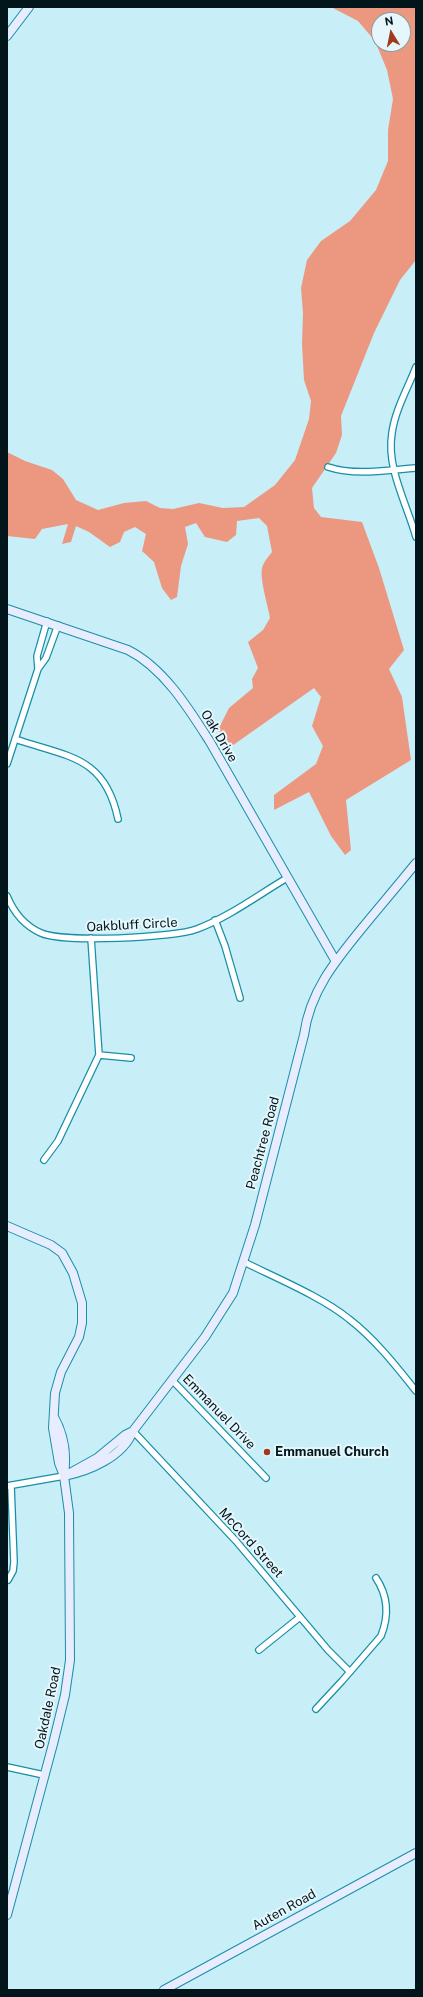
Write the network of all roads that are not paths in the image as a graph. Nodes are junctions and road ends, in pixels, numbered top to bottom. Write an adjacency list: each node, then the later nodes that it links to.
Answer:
1 (29, 7): 2 (street)
2 (7, 36)
3 (416, 366): 6 (street)
4 (328, 466): 6 (street)
5 (416, 468): 6 (street)
6 (394, 470): 7 (street)
7 (416, 536)
8 (7, 609): 9 (street, Oak Drive)
9 (47, 621): 10 (street, Oak Drive); 11 (street)
10 (58, 625): 11 (street); 17 (street, Oak Drive)
11 (38, 669): 12 (street)
12 (15, 740): 13 (street); 14 (street)
13 (7, 764)
14 (118, 820)
15 (416, 863): 16 (street, Peachtree Road)
16 (413, 873): 21 (street, Peachtree Road)
17 (287, 878): 19 (street, Oakbluff Circle); 21 (street, Oak Drive)
18 (7, 896): 20 (street, Oakbluff Circle)
19 (215, 920): 20 (street, Oakbluff Circle); 22 (street)
20 (91, 938): 23 (street)
21 (335, 960): 27 (street, Peachtree Road)
22 (240, 998)
23 (99, 1055): 24 (street); 25 (street)
24 (131, 1058)
25 (44, 1160)
26 (7, 1226): 31 (street, Oakdale Road)
27 (244, 1262): 28 (street, Peachtree Road); 29 (street)
28 (172, 1380): 30 (street, Peachtree Road); 32 (street, Emmanuel Drive)
29 (416, 1391)
30 (133, 1432): 31 (street, Peachtree Road); 36 (street, McCord Street)
31 (64, 1476): 33 (street, Peachtree Road); 41 (street, Oakdale Road)
32 (266, 1478)
33 (9, 1486): 35 (street)
34 (376, 1578): 38 (street)
35 (8, 1580)
36 (300, 1617): 37 (street); 38 (street, McCord Street)
37 (259, 1650)
38 (350, 1672): 39 (street)
39 (316, 1709)
40 (7, 1767): 41 (street)
41 (44, 1775): 43 (street, Oakdale Road)
42 (416, 1853): 44 (street, Auten Road)
43 (7, 1915)
44 (164, 1990)

